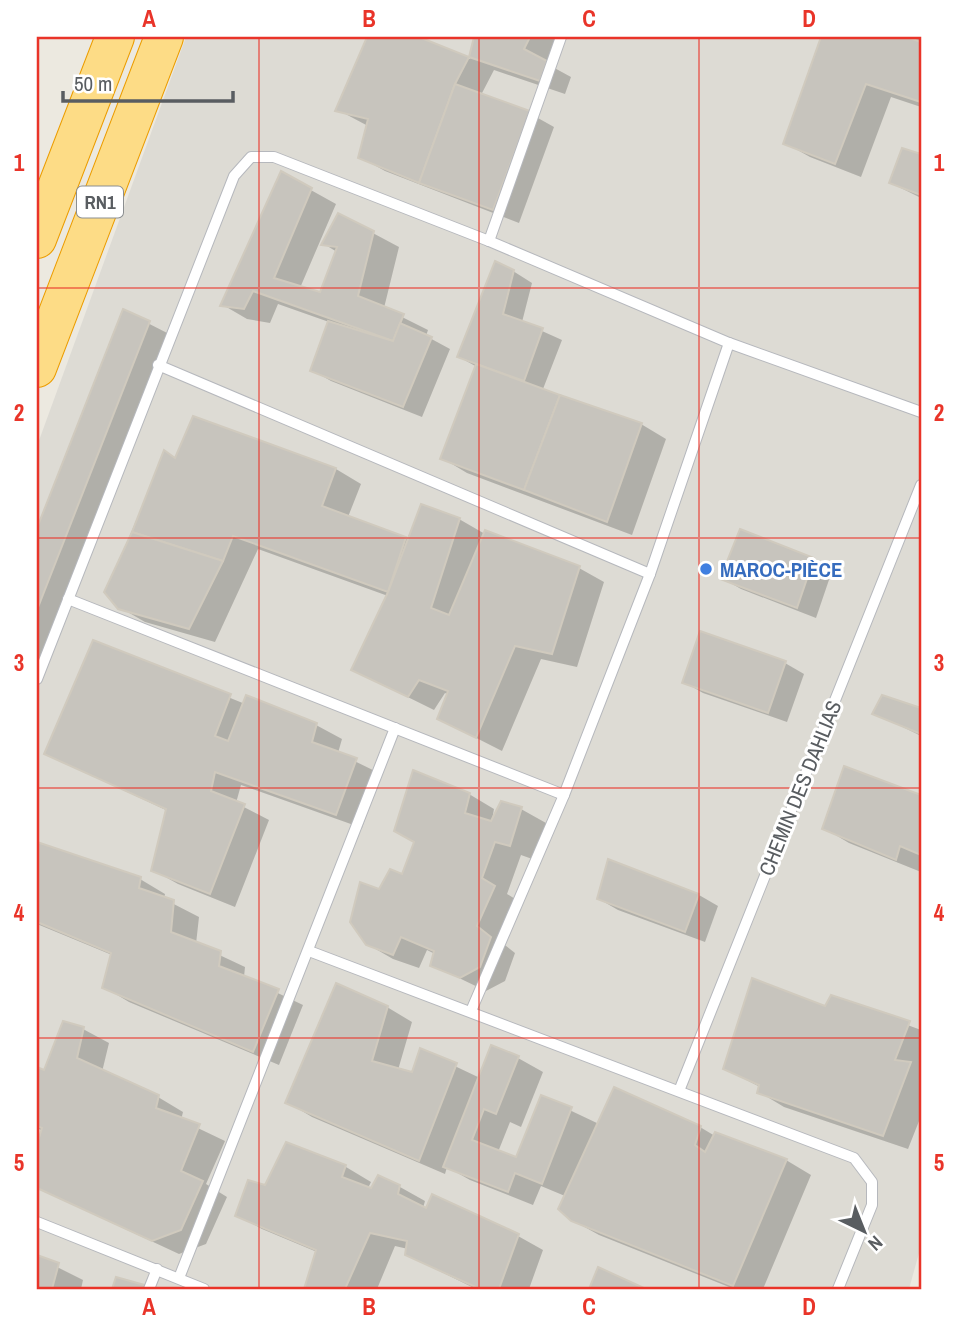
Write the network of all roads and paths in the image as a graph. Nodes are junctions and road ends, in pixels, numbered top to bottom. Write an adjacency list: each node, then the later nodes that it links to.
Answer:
1 (116, 37): 4 (highway, RN1)
2 (164, 37): 8 (highway, RN1)
3 (561, 37): 5 (lane)
4 (37, 239)
5 (489, 241): 6 (lane); 7 (lane)
6 (729, 343): 9 (lane); 11 (lane)
7 (158, 365): 11 (lane); 12 (lane)
8 (37, 368)
9 (921, 412)
10 (921, 485): 18 (lane, CHEMIN DES DAHLIAS)
11 (650, 575): 15 (lane)
12 (68, 599): 13 (lane); 14 (lane)
13 (37, 679)
14 (395, 728): 15 (lane); 16 (lane)
15 (564, 795): 17 (lane)
16 (309, 951): 17 (lane); 21 (lane)
17 (471, 1011): 18 (lane)
18 (679, 1091): 24 (lane)
19 (37, 1222): 20 (lane)
20 (157, 1269): 21 (lane); 22 (lane)
21 (179, 1278): 23 (lane)
22 (149, 1289)
23 (204, 1289)
24 (838, 1289)

